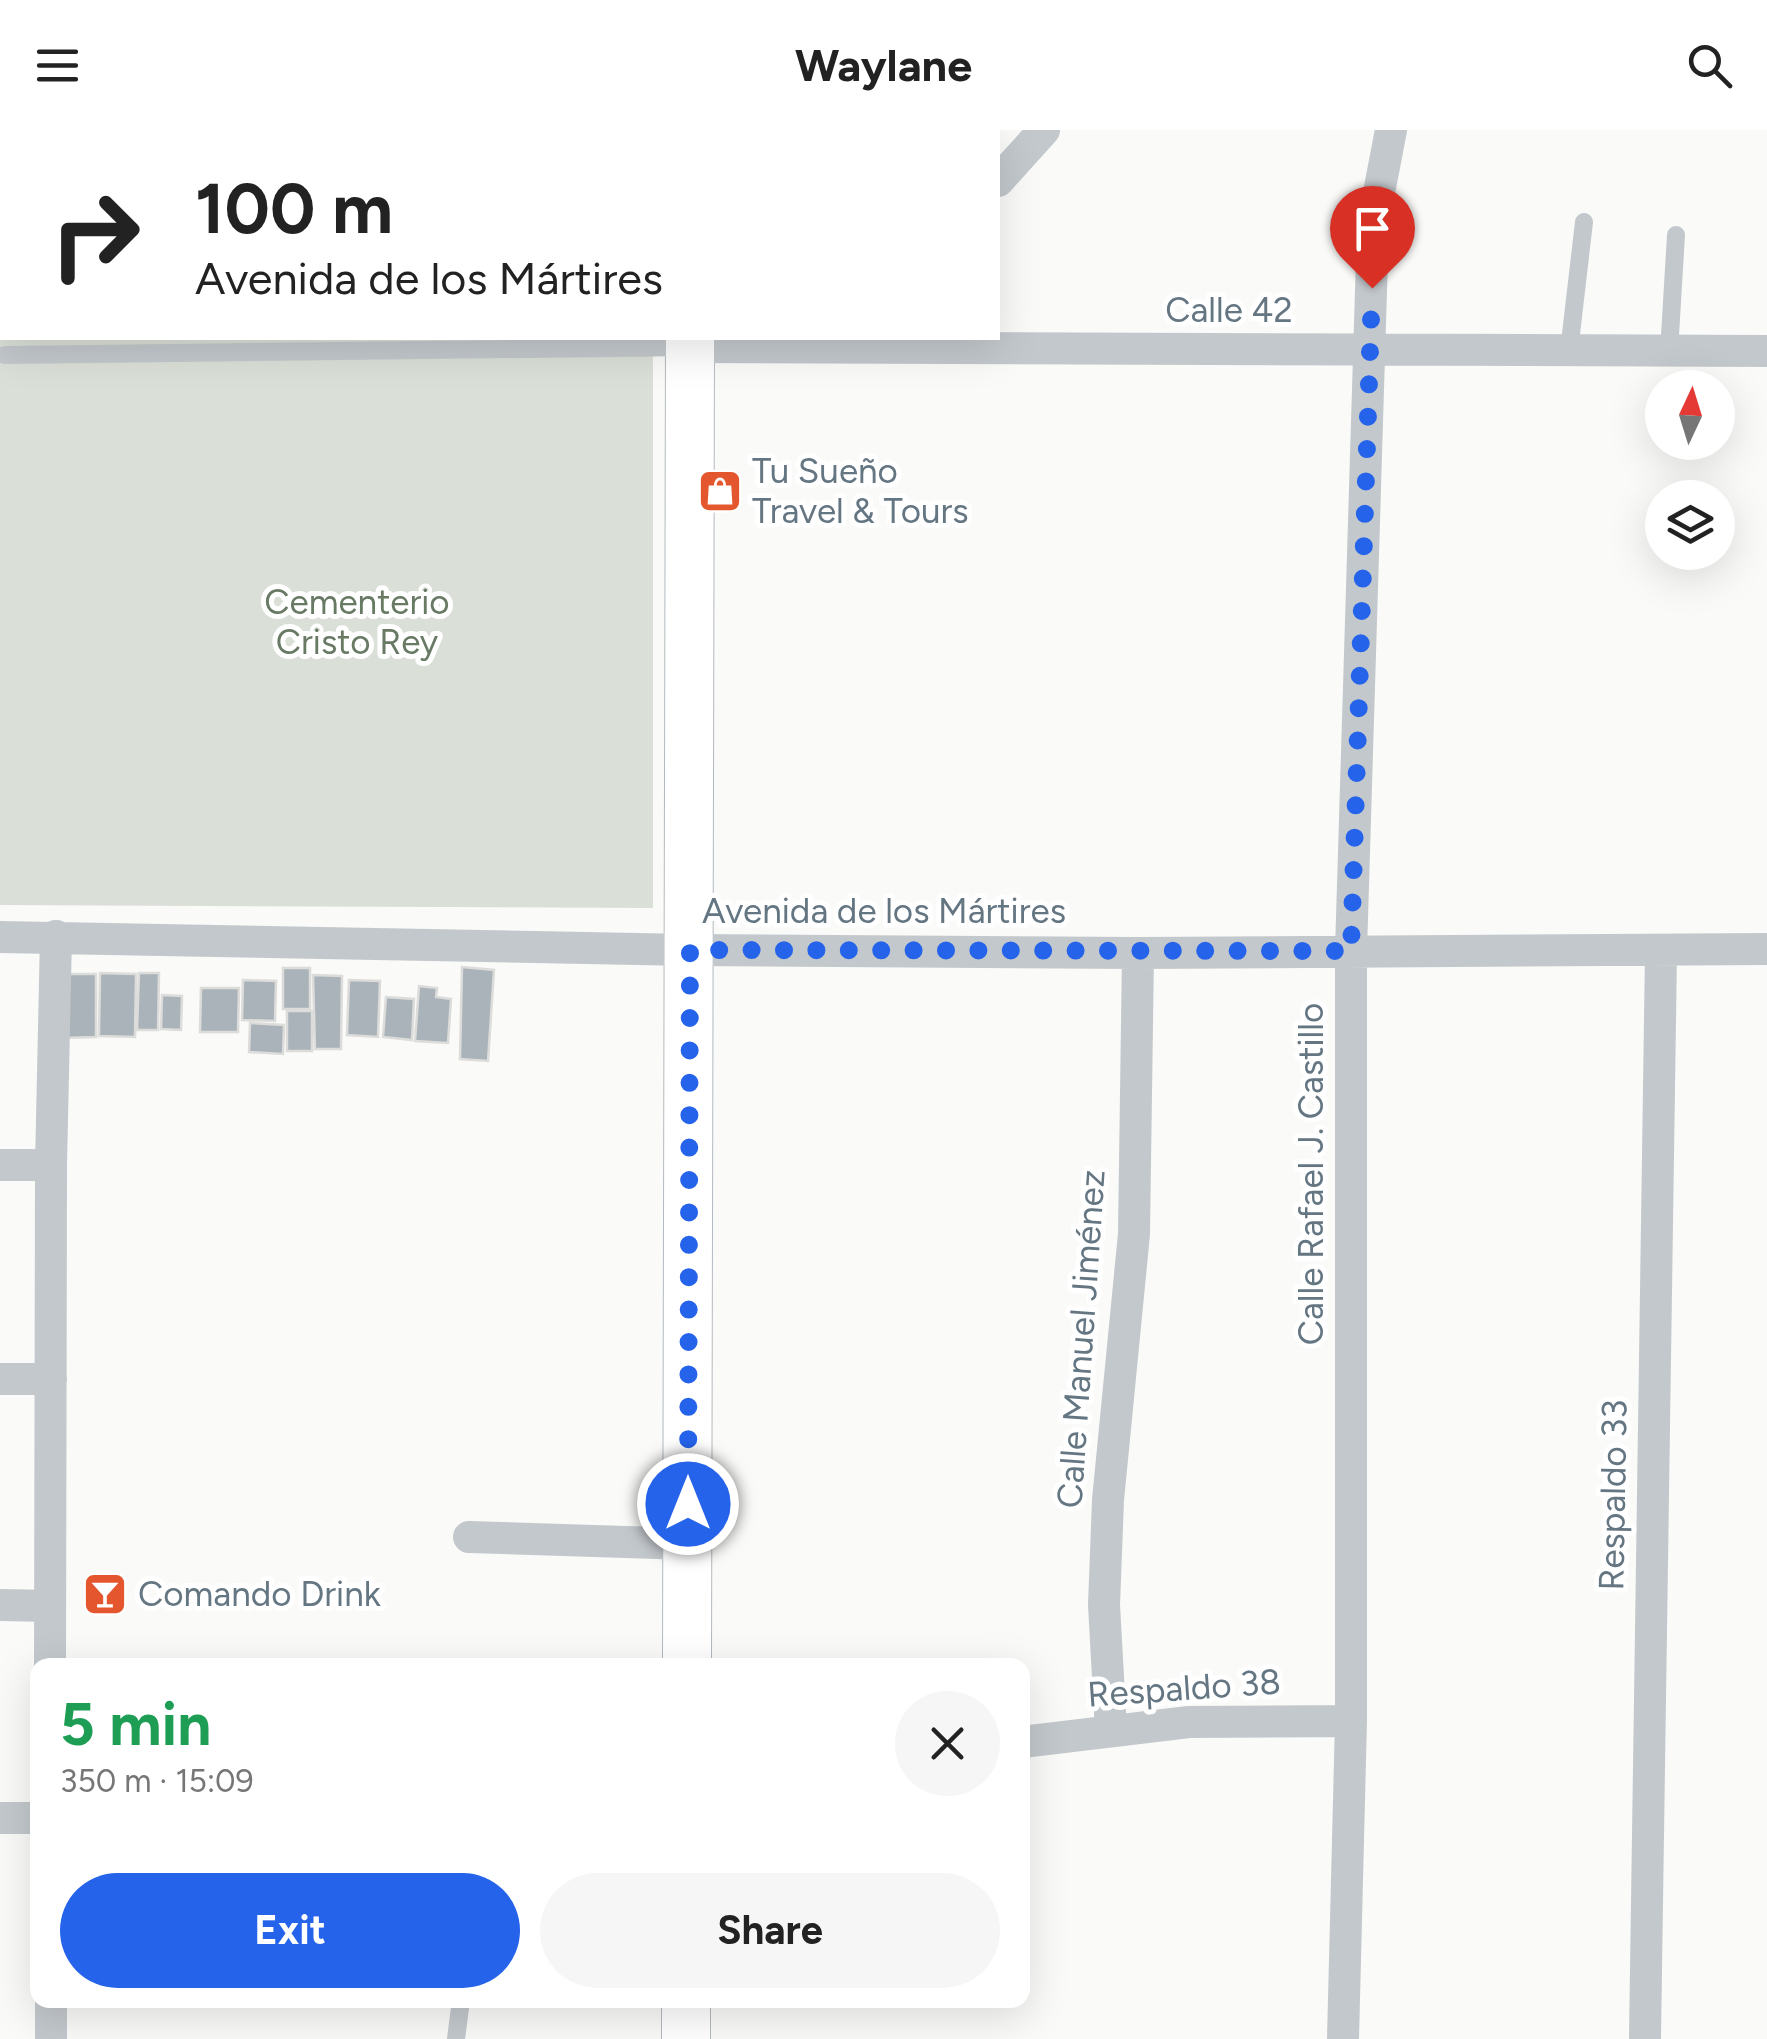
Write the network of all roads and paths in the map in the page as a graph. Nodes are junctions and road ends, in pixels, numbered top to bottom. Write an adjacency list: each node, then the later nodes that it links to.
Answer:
1 (1044, 130): 3 (street)
2 (1391, 130): 9 (street, Calle Rafael J. Castillo)
3 (1000, 179)
4 (1584, 222): 10 (lane)
5 (1676, 235): 11 (lane)
6 (690, 342): 7 (street, Calle 42); 8 (lane); 17 (main road)
7 (910, 343): 9 (street, Calle 42)
8 (96, 346): 13 (lane)
9 (1370, 351): 10 (street, Calle 42); 18 (street, Calle Rafael J. Castillo)
10 (1569, 351): 11 (street, Calle 42)
11 (1668, 352): 12 (street, Calle 42)
12 (1767, 352)
13 (6, 356)
14 (0, 936): 15 (street, Avenida de los Mártires)
15 (56, 936): 17 (street, Avenida de los Mártires); 22 (street)
16 (1767, 949): 19 (street, Avenida de los Mártires)
17 (690, 950): 20 (street, Avenida de los Mártires); 26 (main road)
18 (1351, 951): 19 (street, Avenida de los Mártires); 20 (street, Avenida de los Mártires); 31 (street, Calle Rafael J. Castillo)
19 (1662, 952): 43 (street, Respaldo 33)
20 (1138, 953): 32 (street, Calle Manuel Jiménez)
21 (0, 1165): 22 (street)
22 (51, 1165): 24 (street)
23 (0, 1379): 24 (street)
24 (51, 1379): 28 (street)
25 (469, 1537): 26 (street)
26 (688, 1544): 30 (main road)
27 (0, 1605): 28 (street)
28 (50, 1606): 29 (street)
29 (50, 1658)
30 (687, 1658)
31 (1351, 1720): 32 (street, Respaldo 38); 42 (street, Calle Rafael J. Castillo)
32 (1111, 1731): 33 (street, Respaldo 38)
33 (1030, 1741)
34 (0, 1818): 35 (street)
35 (30, 1818)
36 (51, 2008): 39 (street)
37 (459, 2008): 40 (lane)
38 (686, 2008): 41 (main road)
39 (52, 2039)
40 (456, 2039)
41 (686, 2039)
42 (1343, 2039)
43 (1646, 2039)

